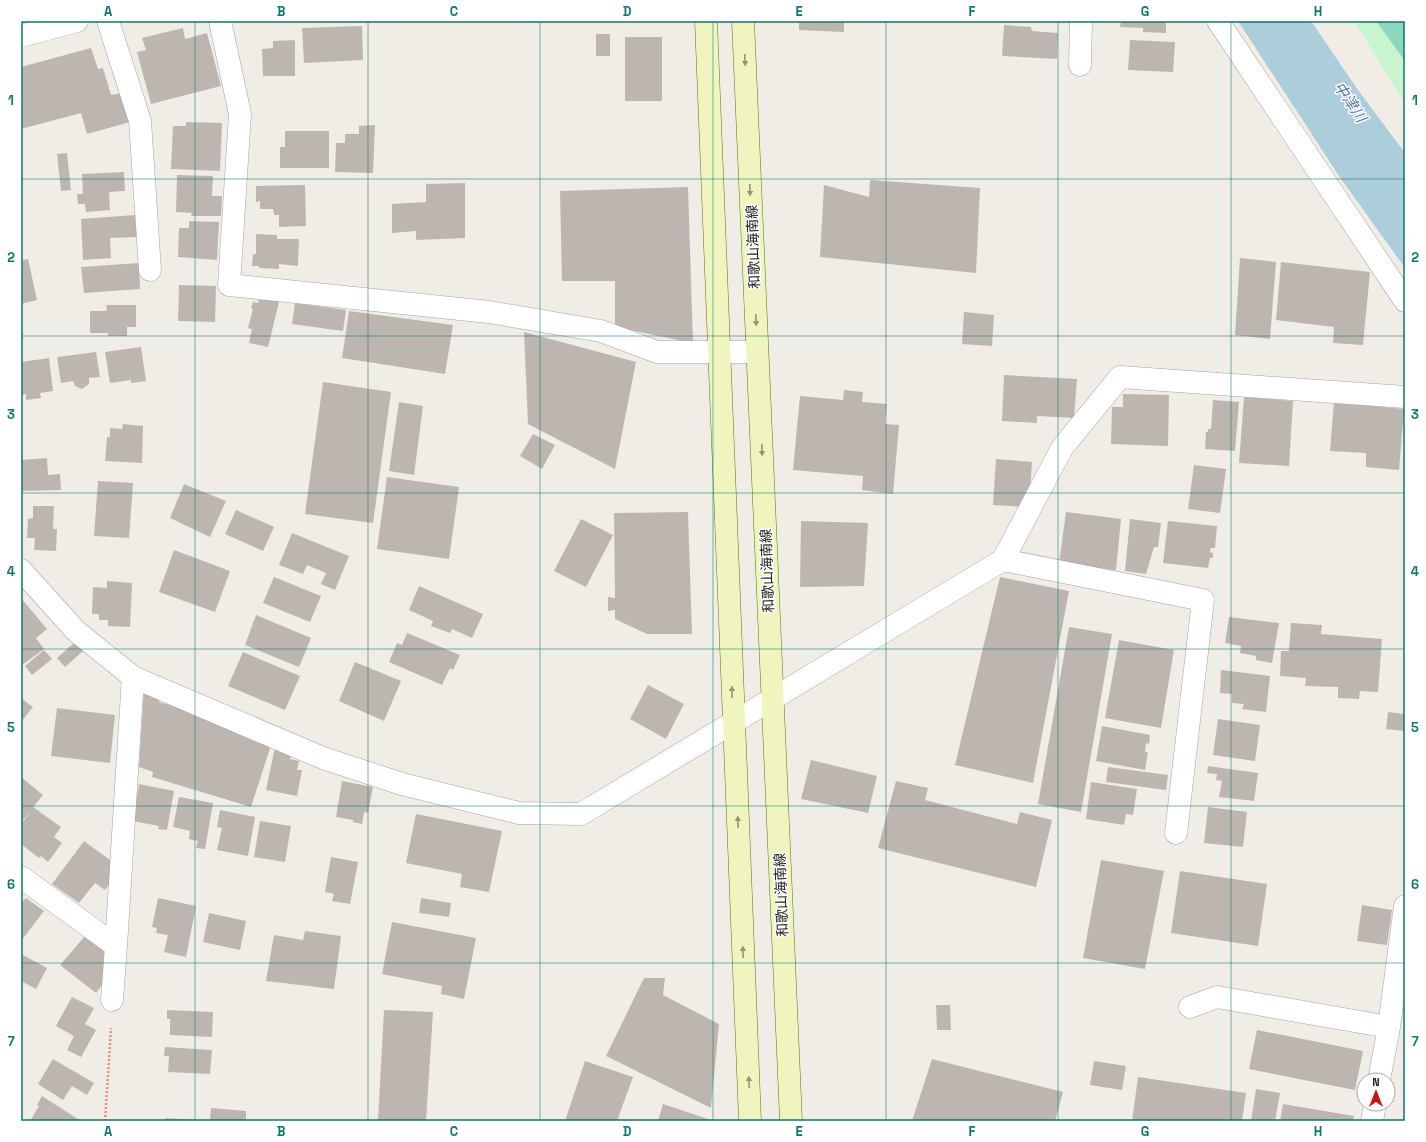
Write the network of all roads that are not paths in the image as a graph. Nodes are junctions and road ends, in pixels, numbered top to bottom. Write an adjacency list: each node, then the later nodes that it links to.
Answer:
1 (77, 21): 8 (street)
2 (108, 21): 10 (street)
3 (220, 21): 12 (street)
4 (706, 21): 12 (main road)
5 (743, 21): 13 (main road, 和歌山海南線, one-way to 13)
6 (1081, 21): 9 (street)
7 (1218, 21): 11 (street)
8 (21, 36)
9 (1080, 65)
10 (150, 270)
11 (1405, 301)
12 (718, 352): 13 (street); 19 (main road, one-way to 12)
13 (757, 352): 18 (main road, 和歌山海南線, one-way to 18)
14 (1405, 397): 15 (street)
15 (1003, 560): 18 (street); 20 (street)
16 (21, 570): 17 (street)
17 (133, 677): 19 (street); 23 (street)
18 (772, 700): 19 (street); 29 (main road, 和歌山海南線)
19 (733, 722): 28 (main road, one-way to 19)
20 (1176, 833)
21 (21, 877): 23 (street)
22 (1405, 906): 26 (street)
23 (116, 946): 24 (street)
24 (112, 1000)
25 (1190, 1008): 26 (street)
26 (1389, 1027): 27 (street)
27 (1381, 1072)
28 (750, 1121)
29 (790, 1121)

